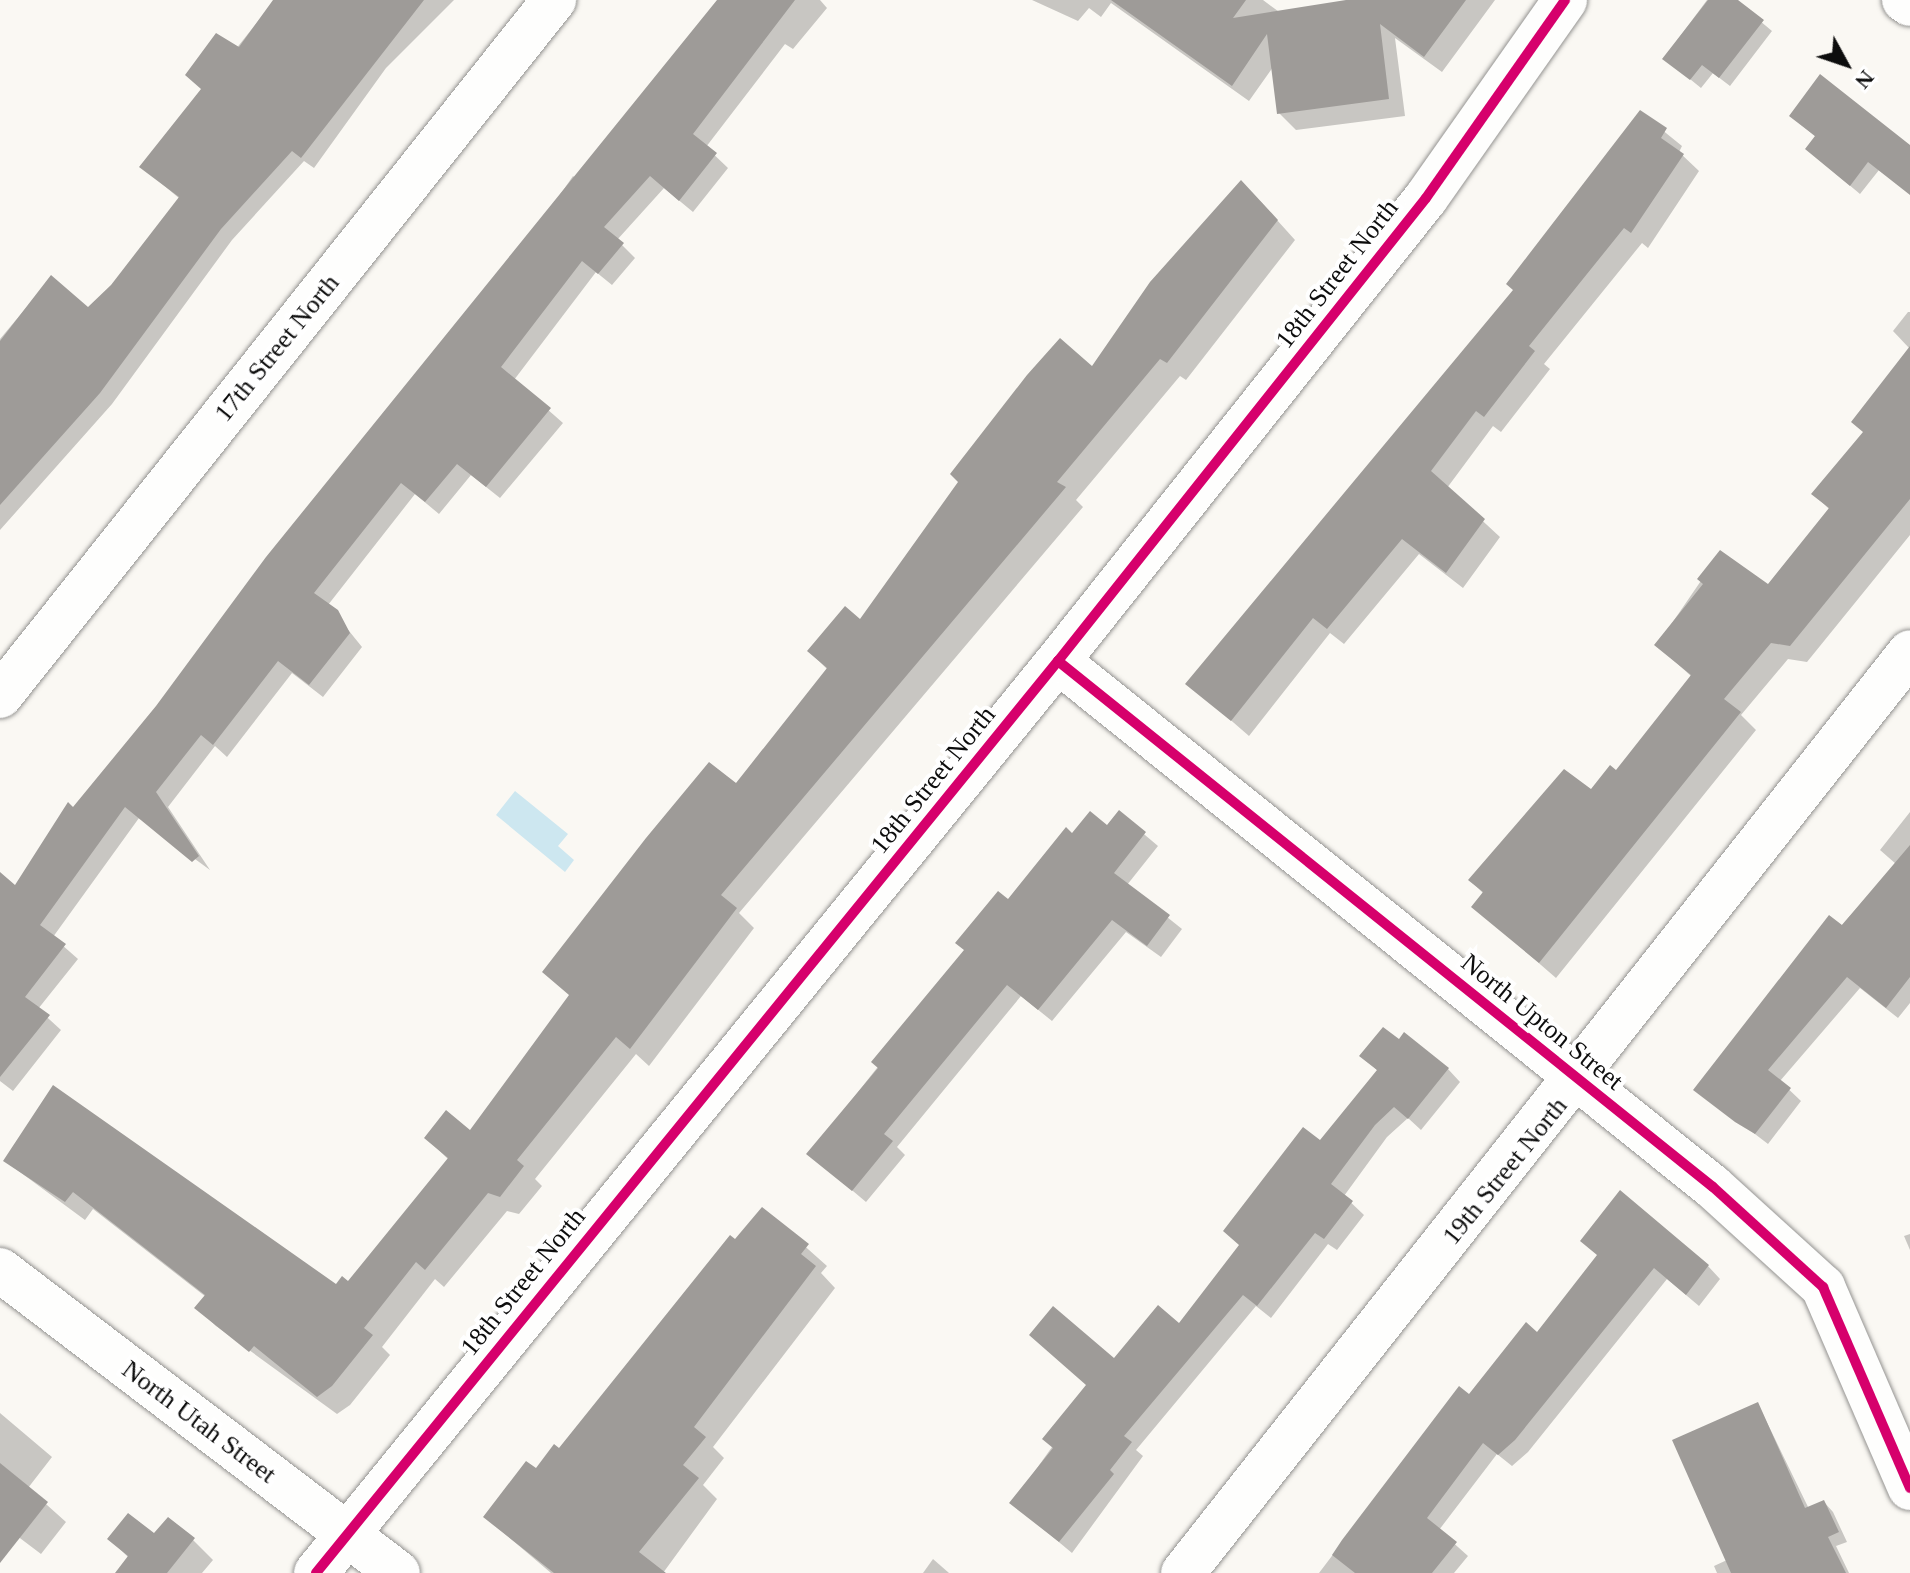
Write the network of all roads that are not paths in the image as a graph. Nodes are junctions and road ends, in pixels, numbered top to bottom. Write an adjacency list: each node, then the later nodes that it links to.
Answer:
1 (554, 0): 7 (street, 17th Street North)
2 (1565, 0): 6 (street, 18th Street North)
3 (1904, 0): 4 (street)
4 (1910, 4)
5 (1910, 652): 8 (street, 19th Street North)
6 (1058, 661): 8 (street, North Upton Street); 11 (street, 18th Street North)
7 (0, 696)
8 (1578, 1080): 10 (street, North Upton Street); 14 (street, 19th Street North)
9 (0, 1270): 11 (street, North Utah Street)
10 (1910, 1488)
11 (347, 1535): 12 (street, 18th Street North); 13 (street, North Utah Street)
12 (316, 1573)
13 (398, 1573)
14 (1183, 1573)

